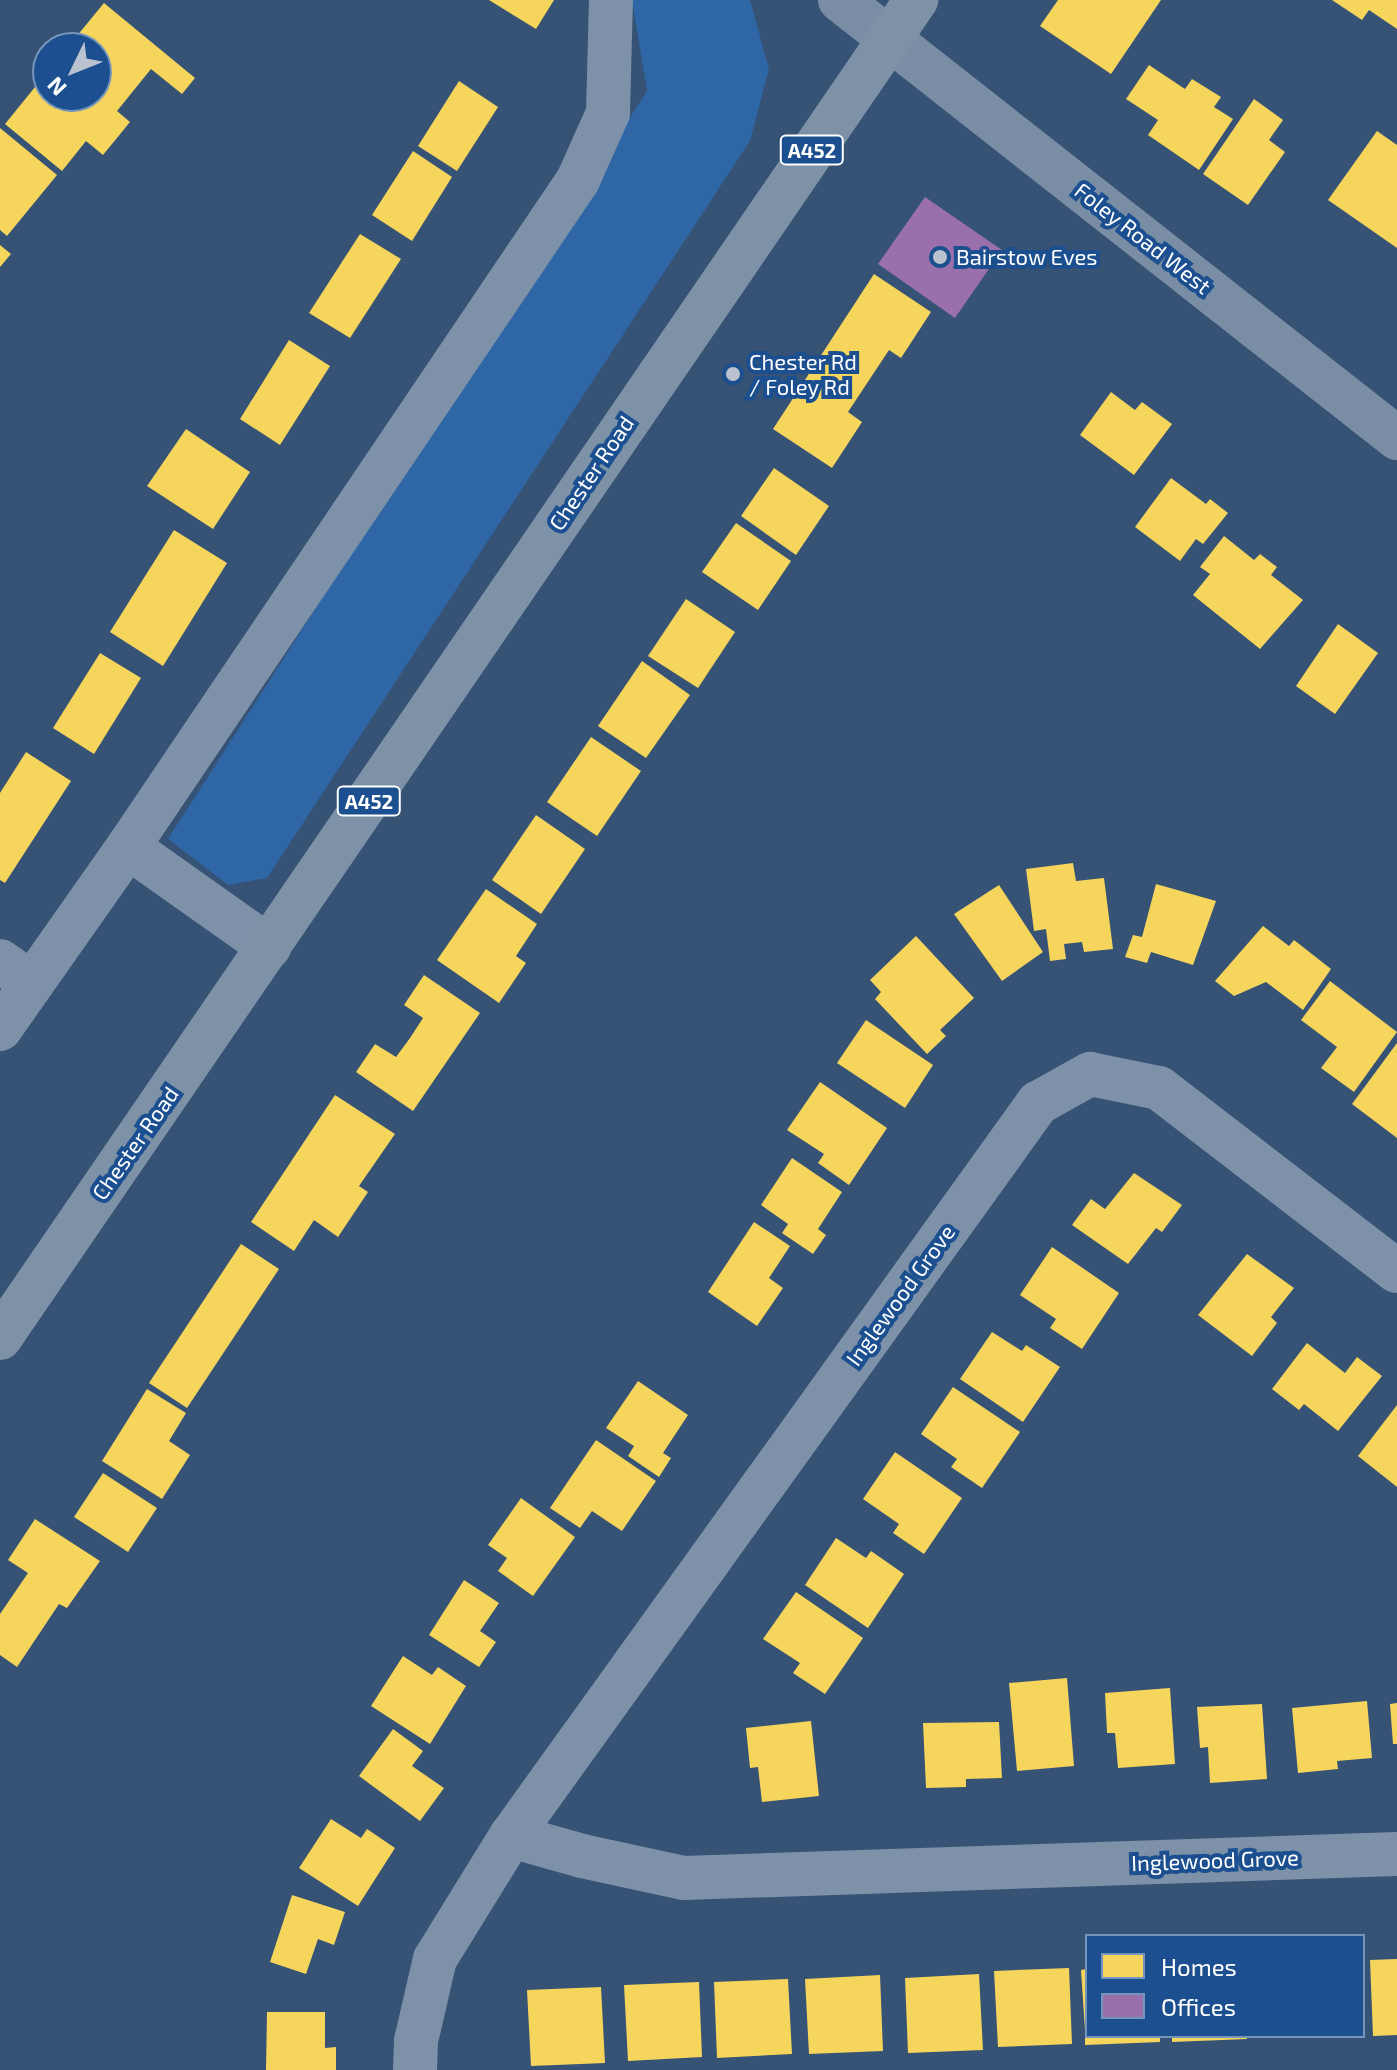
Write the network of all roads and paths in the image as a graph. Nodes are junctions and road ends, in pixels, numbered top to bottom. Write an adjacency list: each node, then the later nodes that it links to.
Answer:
1 (611, 0): 6 (street)
2 (840, 0): 4 (main road, Foley Road West)
3 (916, 0): 4 (highway, Chester Road / A452)
4 (890, 38): 5 (main road, Foley Road West); 7 (highway, Chester Road / A452)
5 (1397, 438)
6 (128, 847): 7 (street); 8 (street)
7 (269, 947): 11 (highway, Chester Road / A452)
8 (16, 972): 9 (street)
9 (0, 1029)
10 (1397, 1271): 12 (street, Inglewood Grove)
11 (0, 1338)
12 (511, 1836): 13 (street, Inglewood Grove); 14 (street, Inglewood Grove)
13 (1397, 1854)
14 (415, 2070)

